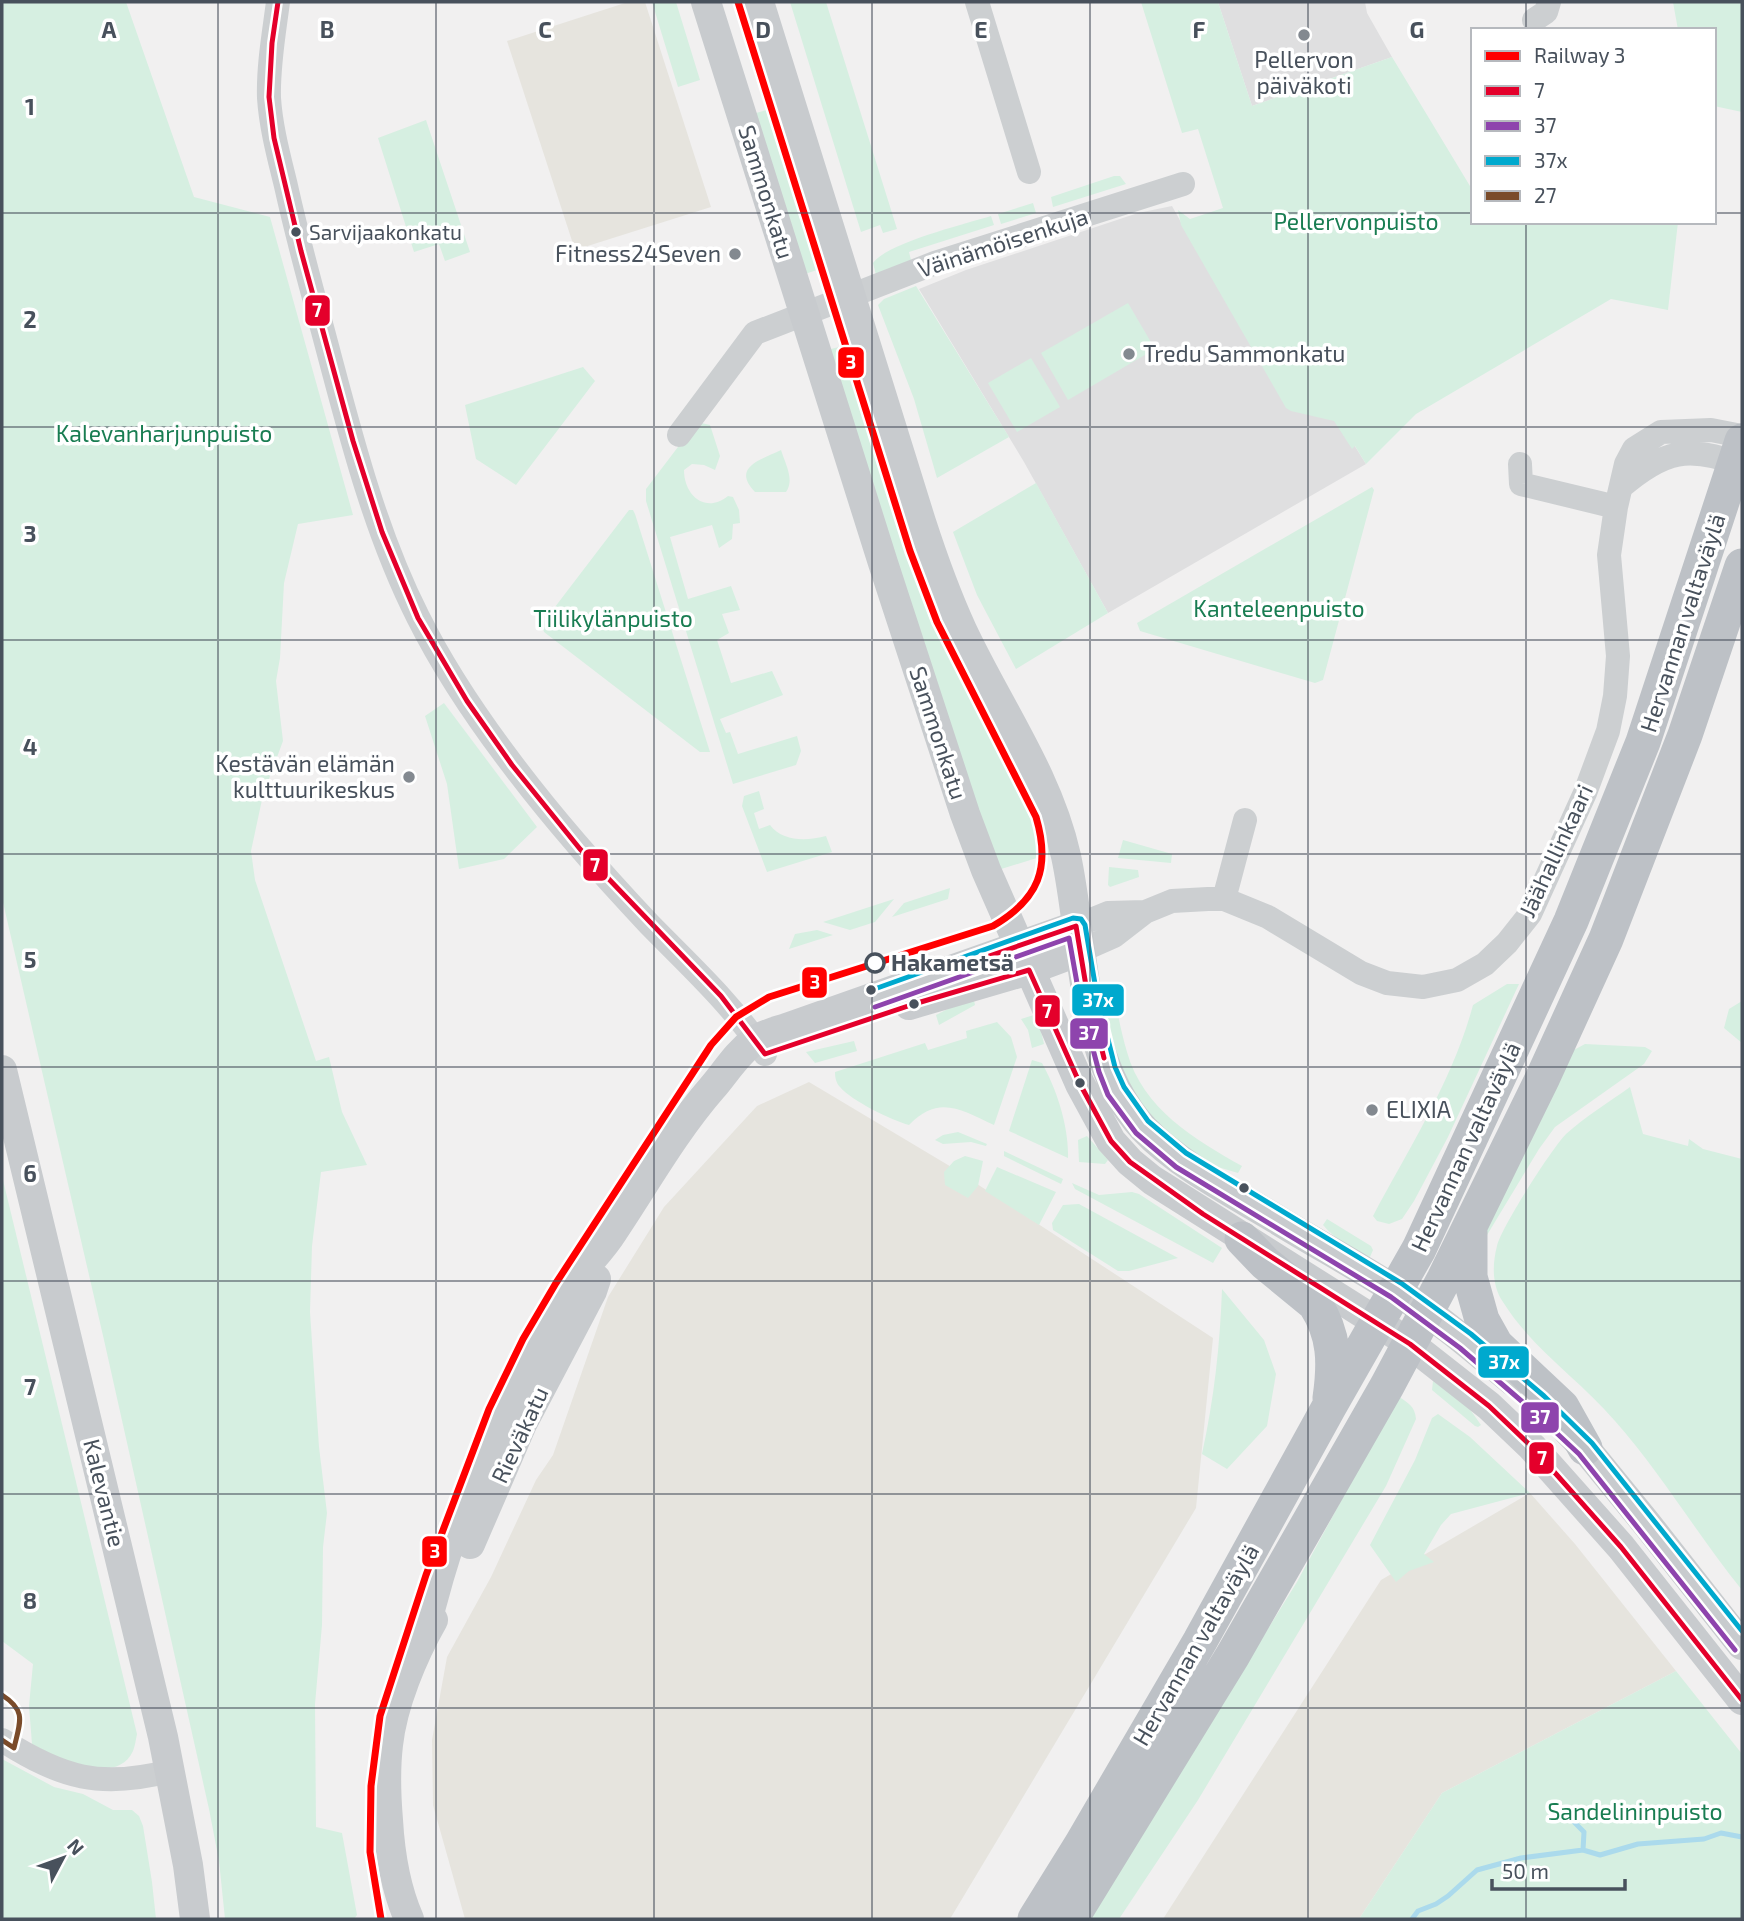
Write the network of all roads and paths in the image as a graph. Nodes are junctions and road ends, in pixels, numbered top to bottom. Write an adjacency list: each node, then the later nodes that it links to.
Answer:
1 (278, 2): 17 (street)
2 (706, 2): 7 (main road, Sammonkatu)
3 (759, 2): 7 (main road, Sammonkatu)
4 (977, 2): 5 (street)
5 (1029, 172)
6 (1183, 184): 7 (street, Väinämöisenkuja)
7 (827, 306): 8 (street, Väinämöisenkuja); 15 (main road, Sammonkatu); 16 (main road, Sammonkatu)
8 (679, 435)
9 (1741, 451): 11 (street); 21 (highway, Hervannan valtaväylä)
10 (1520, 464): 11 (street)
11 (1618, 497): 14 (street, Jäähallinkaari)
12 (1742, 566): 19 (highway, Hervannan valtaväylä)
13 (1245, 820): 14 (street)
14 (1224, 899): 15 (street, Jäähallinkaari)
15 (1078, 939): 16 (main road, Rieväkatu); 21 (main road, Sammonkatu)
16 (1024, 958): 17 (main road, Rieväkatu); 20 (main road, Sammonkatu)
17 (760, 1047): 32 (main road, Rieväkatu)
18 (2, 1070): 30 (main road, Kalevantie)
19 (1469, 1224): 22 (highway, Hervannan valtaväylä); 26 (highway)
20 (1242, 1239): 23 (main road, Sammonkatu); 25 (highway)
21 (1396, 1290): 22 (main road, Sammonkatu); 23 (highway, Hervannan valtaväylä)
22 (1426, 1312): 24 (highway, Hervannan valtaväylä); 26 (main road, Sammonkatu)
23 (1377, 1322): 24 (main road, Sammonkatu); 25 (highway, Hervannan valtaväylä)
24 (1410, 1344): 28 (main road, Sammonkatu); 34 (highway, Hervannan valtaväylä)
25 (1329, 1406): 33 (highway, Hervannan valtaväylä)
26 (1585, 1448): 27 (main road, Sammonkatu)
27 (1742, 1645)
28 (1742, 1700)
29 (2, 1740): 30 (street)
30 (170, 1771): 31 (main road, Kalevantie)
31 (195, 1919)
32 (410, 1919)
33 (1035, 1919)
34 (1071, 1919)

